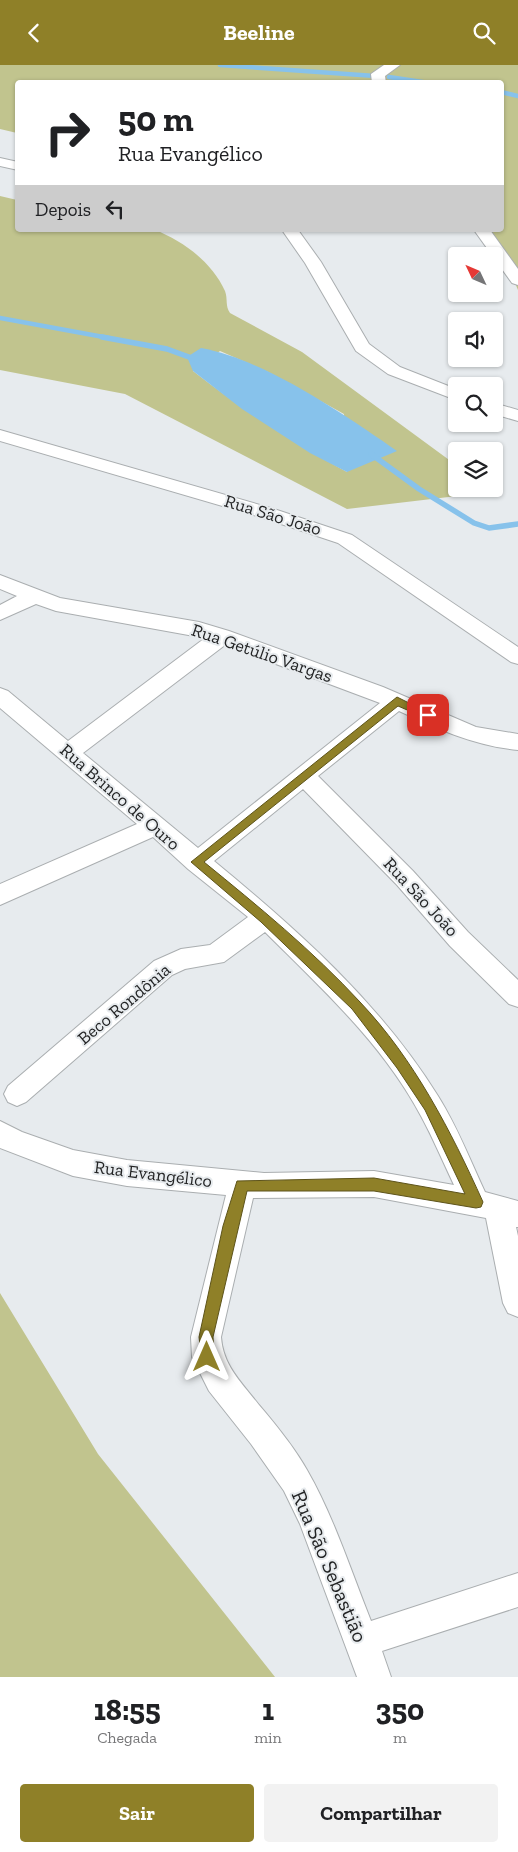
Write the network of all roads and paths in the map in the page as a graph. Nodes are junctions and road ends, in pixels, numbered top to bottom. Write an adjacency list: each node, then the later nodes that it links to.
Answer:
1 (393, 65): 2 (street)
2 (379, 80)
3 (0, 162): 4 (street)
4 (15, 165)
5 (291, 232): 8 (street)
6 (483, 232): 7 (street)
7 (518, 280)
8 (448, 392)
9 (503, 411): 10 (street)
10 (518, 416)
11 (0, 435): 16 (street, Rua São João)
12 (0, 582): 13 (street, Rua Getúlio Vargas)
13 (34, 596): 14 (street); 15 (street, Rua Getúlio Vargas)
14 (0, 613)
15 (222, 636): 18 (street, Rua Getúlio Vargas); 20 (street)
16 (518, 657)
17 (0, 695): 20 (street, Rua Brinco de Ouro)
18 (397, 701): 19 (street, Rua Getúlio Vargas); 21 (street)
19 (518, 742)
20 (69, 753): 22 (street, Rua Brinco de Ouro)
21 (304, 776): 23 (street); 26 (street, Rua São João)
22 (155, 826): 23 (street, Rua Brinco de Ouro); 24 (street)
23 (196, 862): 25 (street, Rua Brinco de Ouro)
24 (0, 895)
25 (266, 918): 27 (street, Beco Rondônia); 30 (street, Rua Brinco de Ouro)
26 (518, 996)
27 (17, 1094)
28 (0, 1133): 29 (street, Rua Evangélico)
29 (242, 1185): 30 (street, Rua Evangélico); 33 (street, Rua São Sebastião)
30 (497, 1208): 31 (street, Rua Brinco de Ouro)
31 (518, 1303)
32 (518, 1590): 33 (street)
33 (362, 1641): 34 (street, Rua São Sebastião)
34 (374, 1677)

